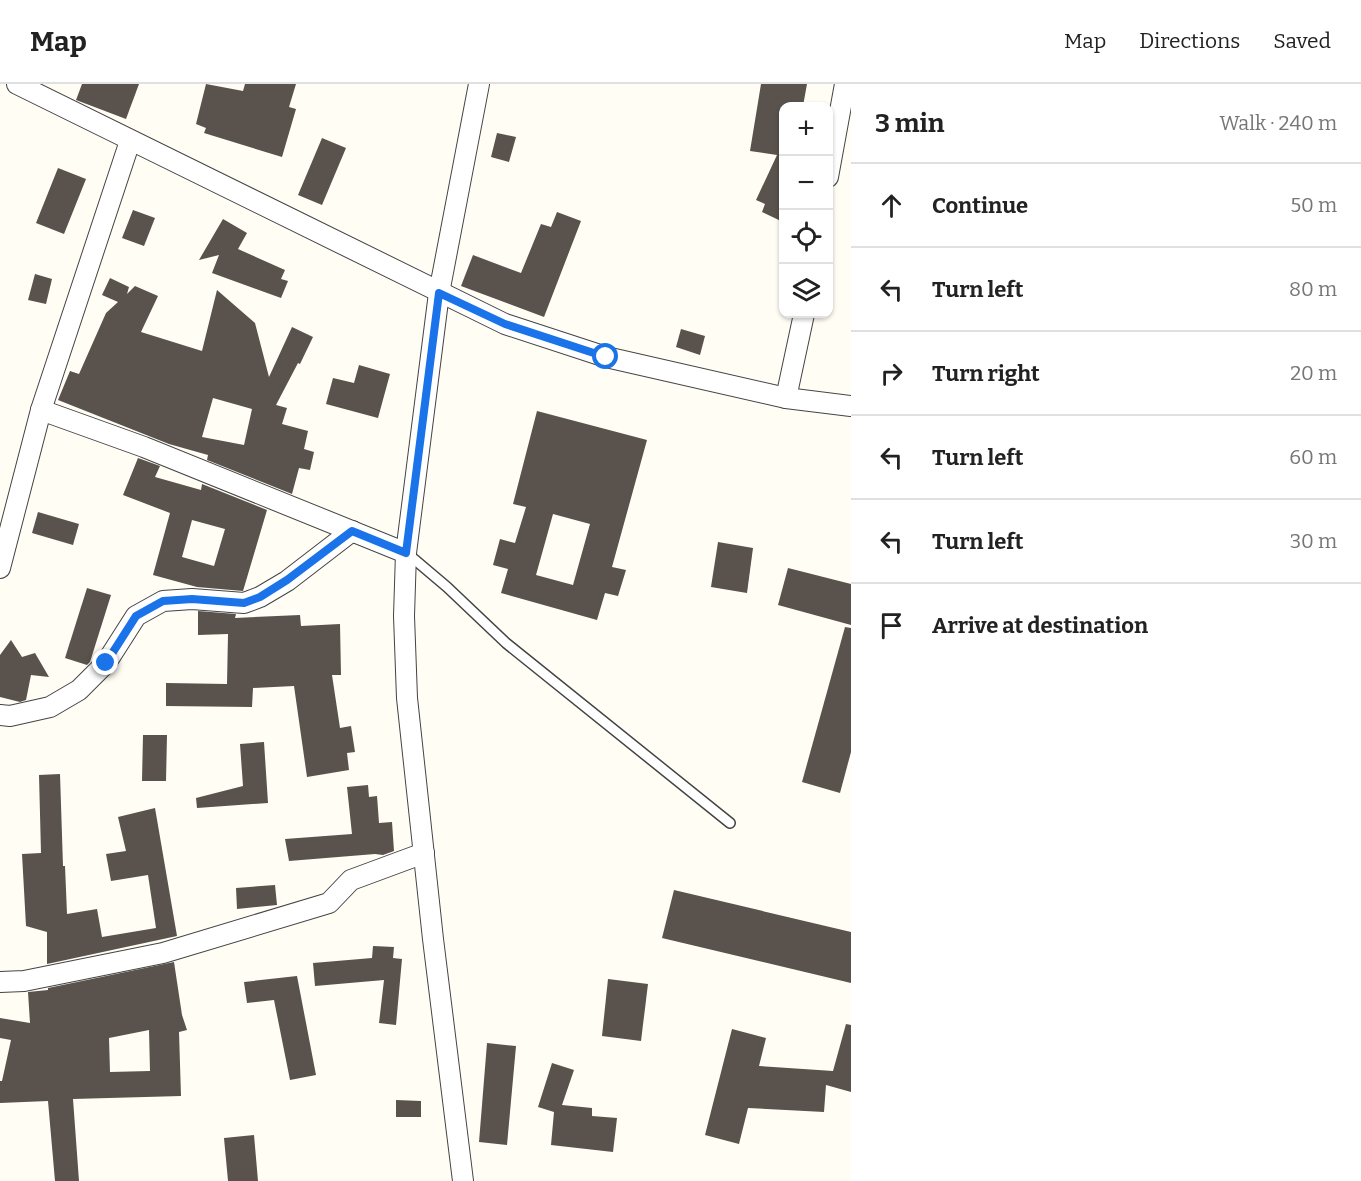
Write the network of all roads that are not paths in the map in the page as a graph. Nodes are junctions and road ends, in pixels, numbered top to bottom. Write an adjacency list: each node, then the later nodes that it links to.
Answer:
1 (17, 84): 4 (street)
2 (479, 84): 6 (street)
3 (845, 84): 5 (street)
4 (130, 141): 6 (street); 10 (street)
5 (832, 156)
6 (439, 293): 8 (street); 12 (street)
7 (803, 318): 8 (street)
8 (786, 398): 9 (street)
9 (851, 406)
10 (41, 410): 11 (street); 13 (street)
11 (352, 531): 12 (street); 14 (street)
12 (406, 553): 15 (lane); 16 (street)
13 (0, 568)
14 (0, 715)
15 (730, 823)
16 (424, 853): 17 (street); 18 (street)
17 (0, 982)
18 (463, 1181)

